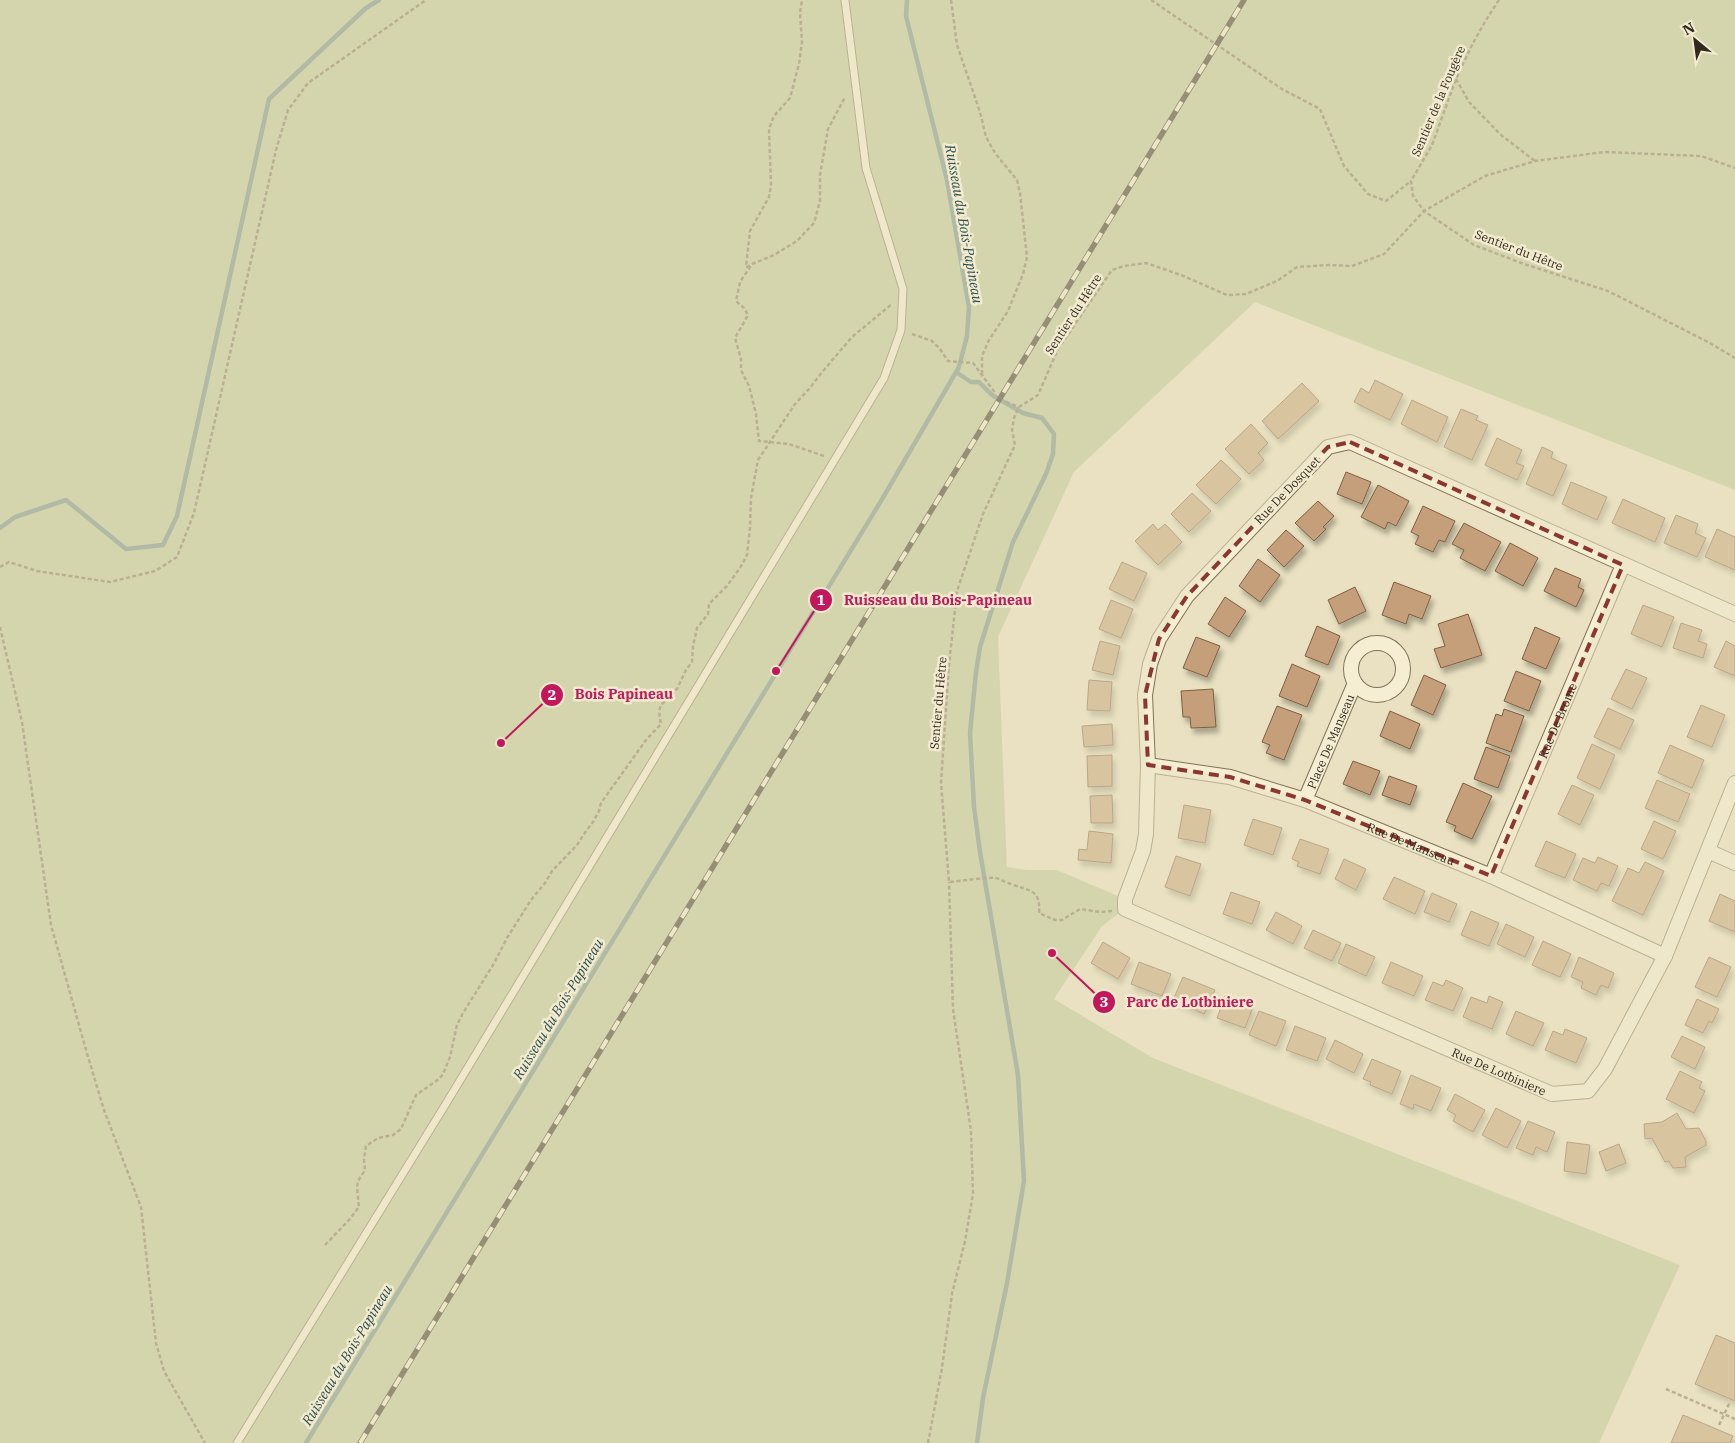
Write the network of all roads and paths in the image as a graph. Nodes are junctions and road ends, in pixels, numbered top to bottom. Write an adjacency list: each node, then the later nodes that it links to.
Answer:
1 (426, 0): 24 (path)
2 (802, 0): 13 (path)
3 (845, 0): 8 (lane)
4 (951, 0): 17 (path)
5 (1151, 0): 11 (path)
6 (1499, 0): 7 (path, Sentier de la Fougère)
7 (1456, 79): 9 (path); 11 (path, Sentier de la Fougère)
8 (857, 92): 13 (path); 14 (lane)
9 (1534, 161): 10 (path); 12 (path)
10 (1735, 168)
11 (1411, 181): 12 (path)
12 (1424, 211): 16 (path, Sentier du Hêtre); 20 (path, Sentier du Hêtre)
13 (751, 266): 21 (path)
14 (903, 295): 15 (lane); 21 (path)
15 (901, 330): 17 (path); 22 (lane)
16 (1735, 358)
17 (982, 374): 18 (path)
18 (996, 394)
19 (1006, 402): 20 (path)
20 (1019, 407): 34 (path, Sentier du Hêtre)
21 (769, 442): 22 (path); 37 (path)
22 (834, 461): 44 (lane)
23 (1623, 565): 25 (street, Rue De Dosquet); 28 (street, Rue De Dosquet); 33 (street, Rue De Brome)
24 (0, 567)
25 (1735, 614)
26 (0, 627): 43 (path)
27 (1355, 682): 30 (street, Place De Manseau)
28 (1148, 766): 30 (street, Rue De Manseau); 35 (street, Rue De Dosquet)
29 (1735, 783): 31 (street, Rue De Lotbiniere)
30 (1305, 800): 33 (street, Rue De Manseau)
31 (1708, 852): 32 (street); 36 (street, Rue De Lotbiniere)
32 (1735, 863)
33 (1491, 876): 36 (street, Rue De Manseau)
34 (949, 882): 35 (path); 45 (path, Sentier du Hêtre)
35 (1125, 909): 36 (street, Rue De Lotbiniere)
36 (1665, 956)
37 (325, 1245)
38 (1666, 1389): 40 (path)
39 (1730, 1402): 40 (path)
40 (1725, 1414): 41 (path); 42 (path)
41 (1735, 1419)
42 (1719, 1425)
43 (205, 1443)
44 (237, 1443)
45 (928, 1443)

